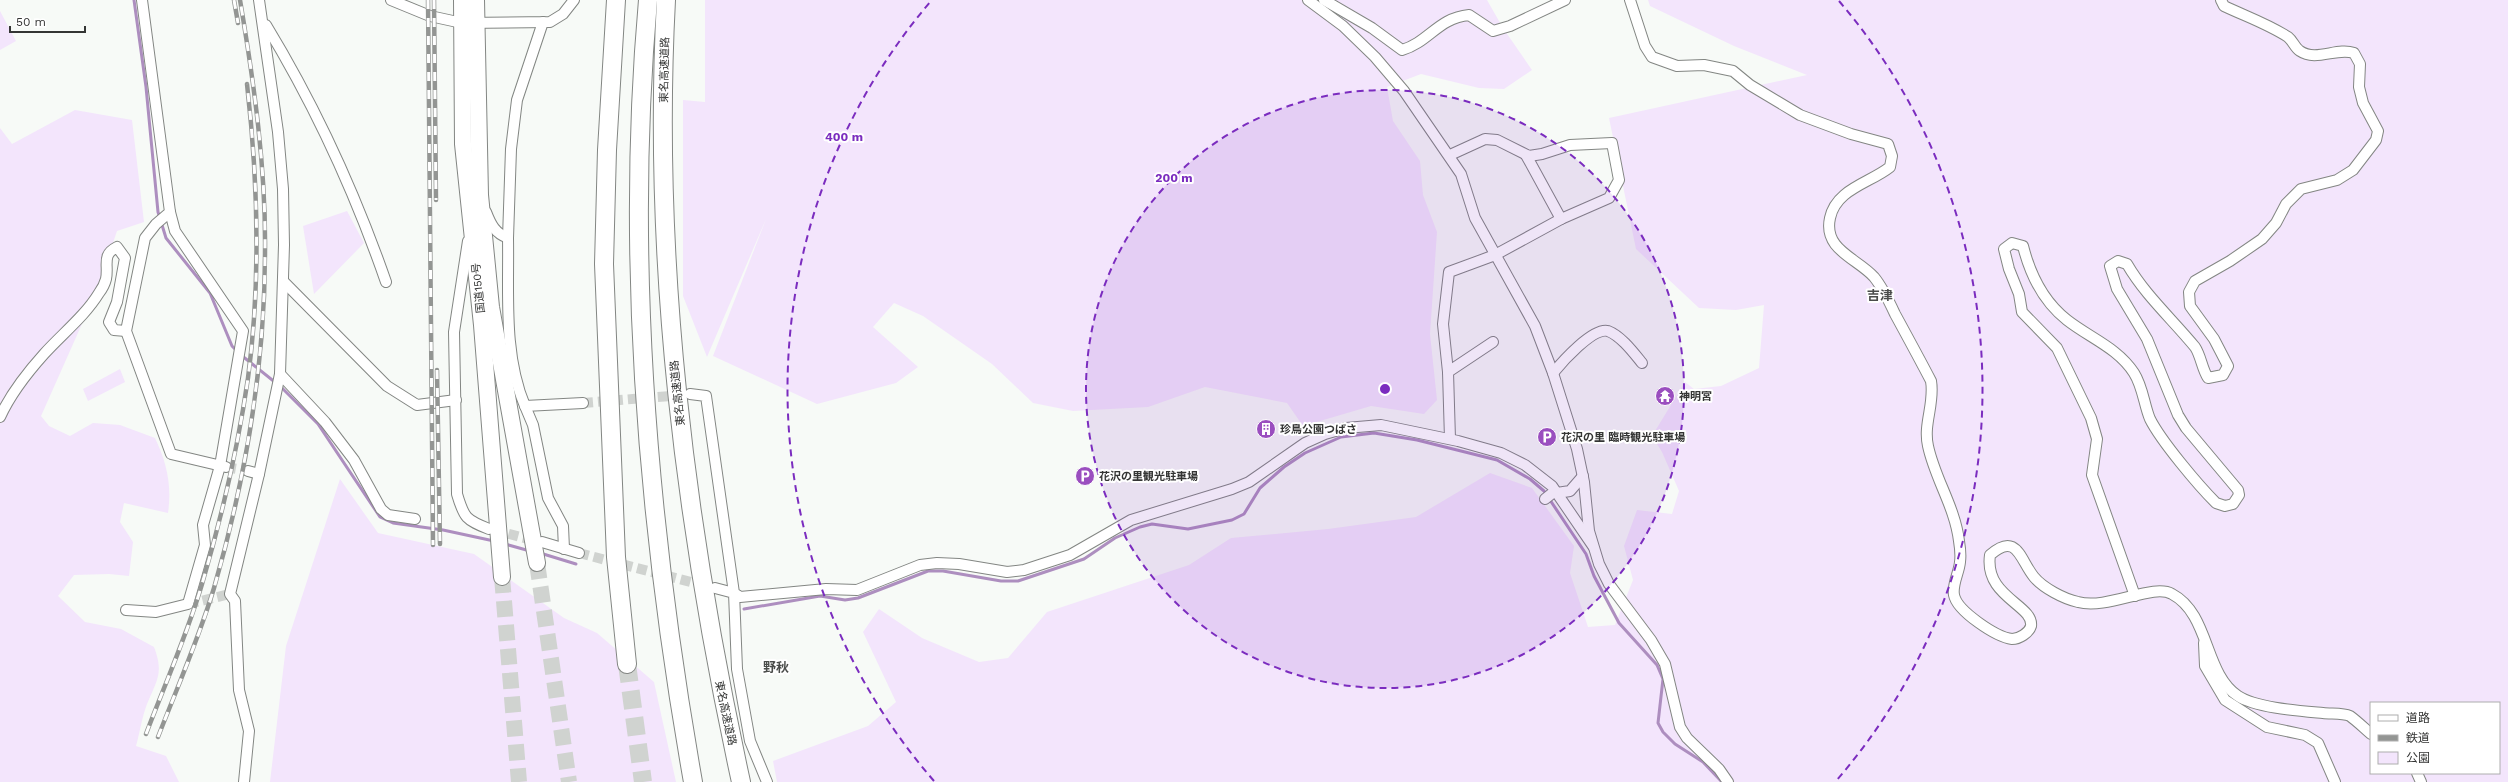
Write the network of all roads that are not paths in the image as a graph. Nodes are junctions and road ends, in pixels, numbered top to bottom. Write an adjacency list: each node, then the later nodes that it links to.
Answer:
1 (142, 0): 21 (street)
2 (259, 0): 15 (street)
3 (391, 0): 16 (street)
4 (462, 0): 16 (highway, 国道150号)
5 (476, 0): 16 (highway, 国道150号)
6 (574, 0): 17 (street)
7 (616, 0): 59 (highway)
8 (648, 0): 62 (highway, 東名高速道路)
9 (666, 0): 63 (highway, 東名高速道路)
10 (1308, 0): 18 (street)
11 (1324, 0): 12 (street)
12 (1565, 0)
13 (1630, 0): 56 (street)
14 (2221, 0): 56 (street)
15 (263, 20): 26 (street); 27 (street)
16 (469, 22): 17 (street); 20 (highway, 国道150号); 23 (highway, 国道150号)
17 (543, 22): 24 (street)
18 (1450, 155): 19 (street); 25 (street)
19 (1526, 155): 22 (street); 22 (street)
20 (480, 195): 24 (street); 52 (highway, 国道150号)
21 (168, 214): 28 (street); 40 (street)
22 (1561, 219): 25 (street)
23 (471, 224): 35 (street); 53 (highway, 国道150号)
24 (508, 238): 37 (street)
25 (1495, 255): 31 (street); 32 (street)
26 (283, 281): 33 (street); 35 (street)
27 (386, 282)
28 (126, 331): 38 (street); 40 (street)
29 (1493, 342): 31 (street)
30 (1642, 363): 32 (street)
31 (1448, 372): 39 (street)
32 (1553, 372): 43 (street)
33 (280, 374): 42 (street); 46 (street)
34 (690, 394): 55 (street)
35 (456, 400): 47 (street)
36 (583, 402): 37 (street)
37 (525, 406): 50 (street)
38 (0, 417)
39 (1450, 439): 44 (street); 55 (street)
40 (223, 466): 57 (street)
41 (248, 471): 42 (street)
42 (259, 474): 61 (street)
43 (1582, 476): 44 (street); 49 (street)
44 (1556, 492): 45 (street); 49 (street)
45 (1545, 498)
46 (415, 519)
47 (489, 529)
48 (542, 542): 50 (street)
49 (1593, 546): 65 (street)
50 (564, 549): 51 (street)
51 (579, 553)
52 (537, 563)
53 (502, 577)
54 (715, 588): 55 (street)
55 (734, 593): 64 (street)
56 (2135, 596): 58 (street)
57 (126, 610)
58 (2204, 637): 60 (street); 66 (street)
59 (626, 664)
60 (2370, 733)
61 (244, 782)
62 (693, 782)
63 (741, 782)
64 (767, 782)
65 (1728, 782)
66 (2335, 782)

